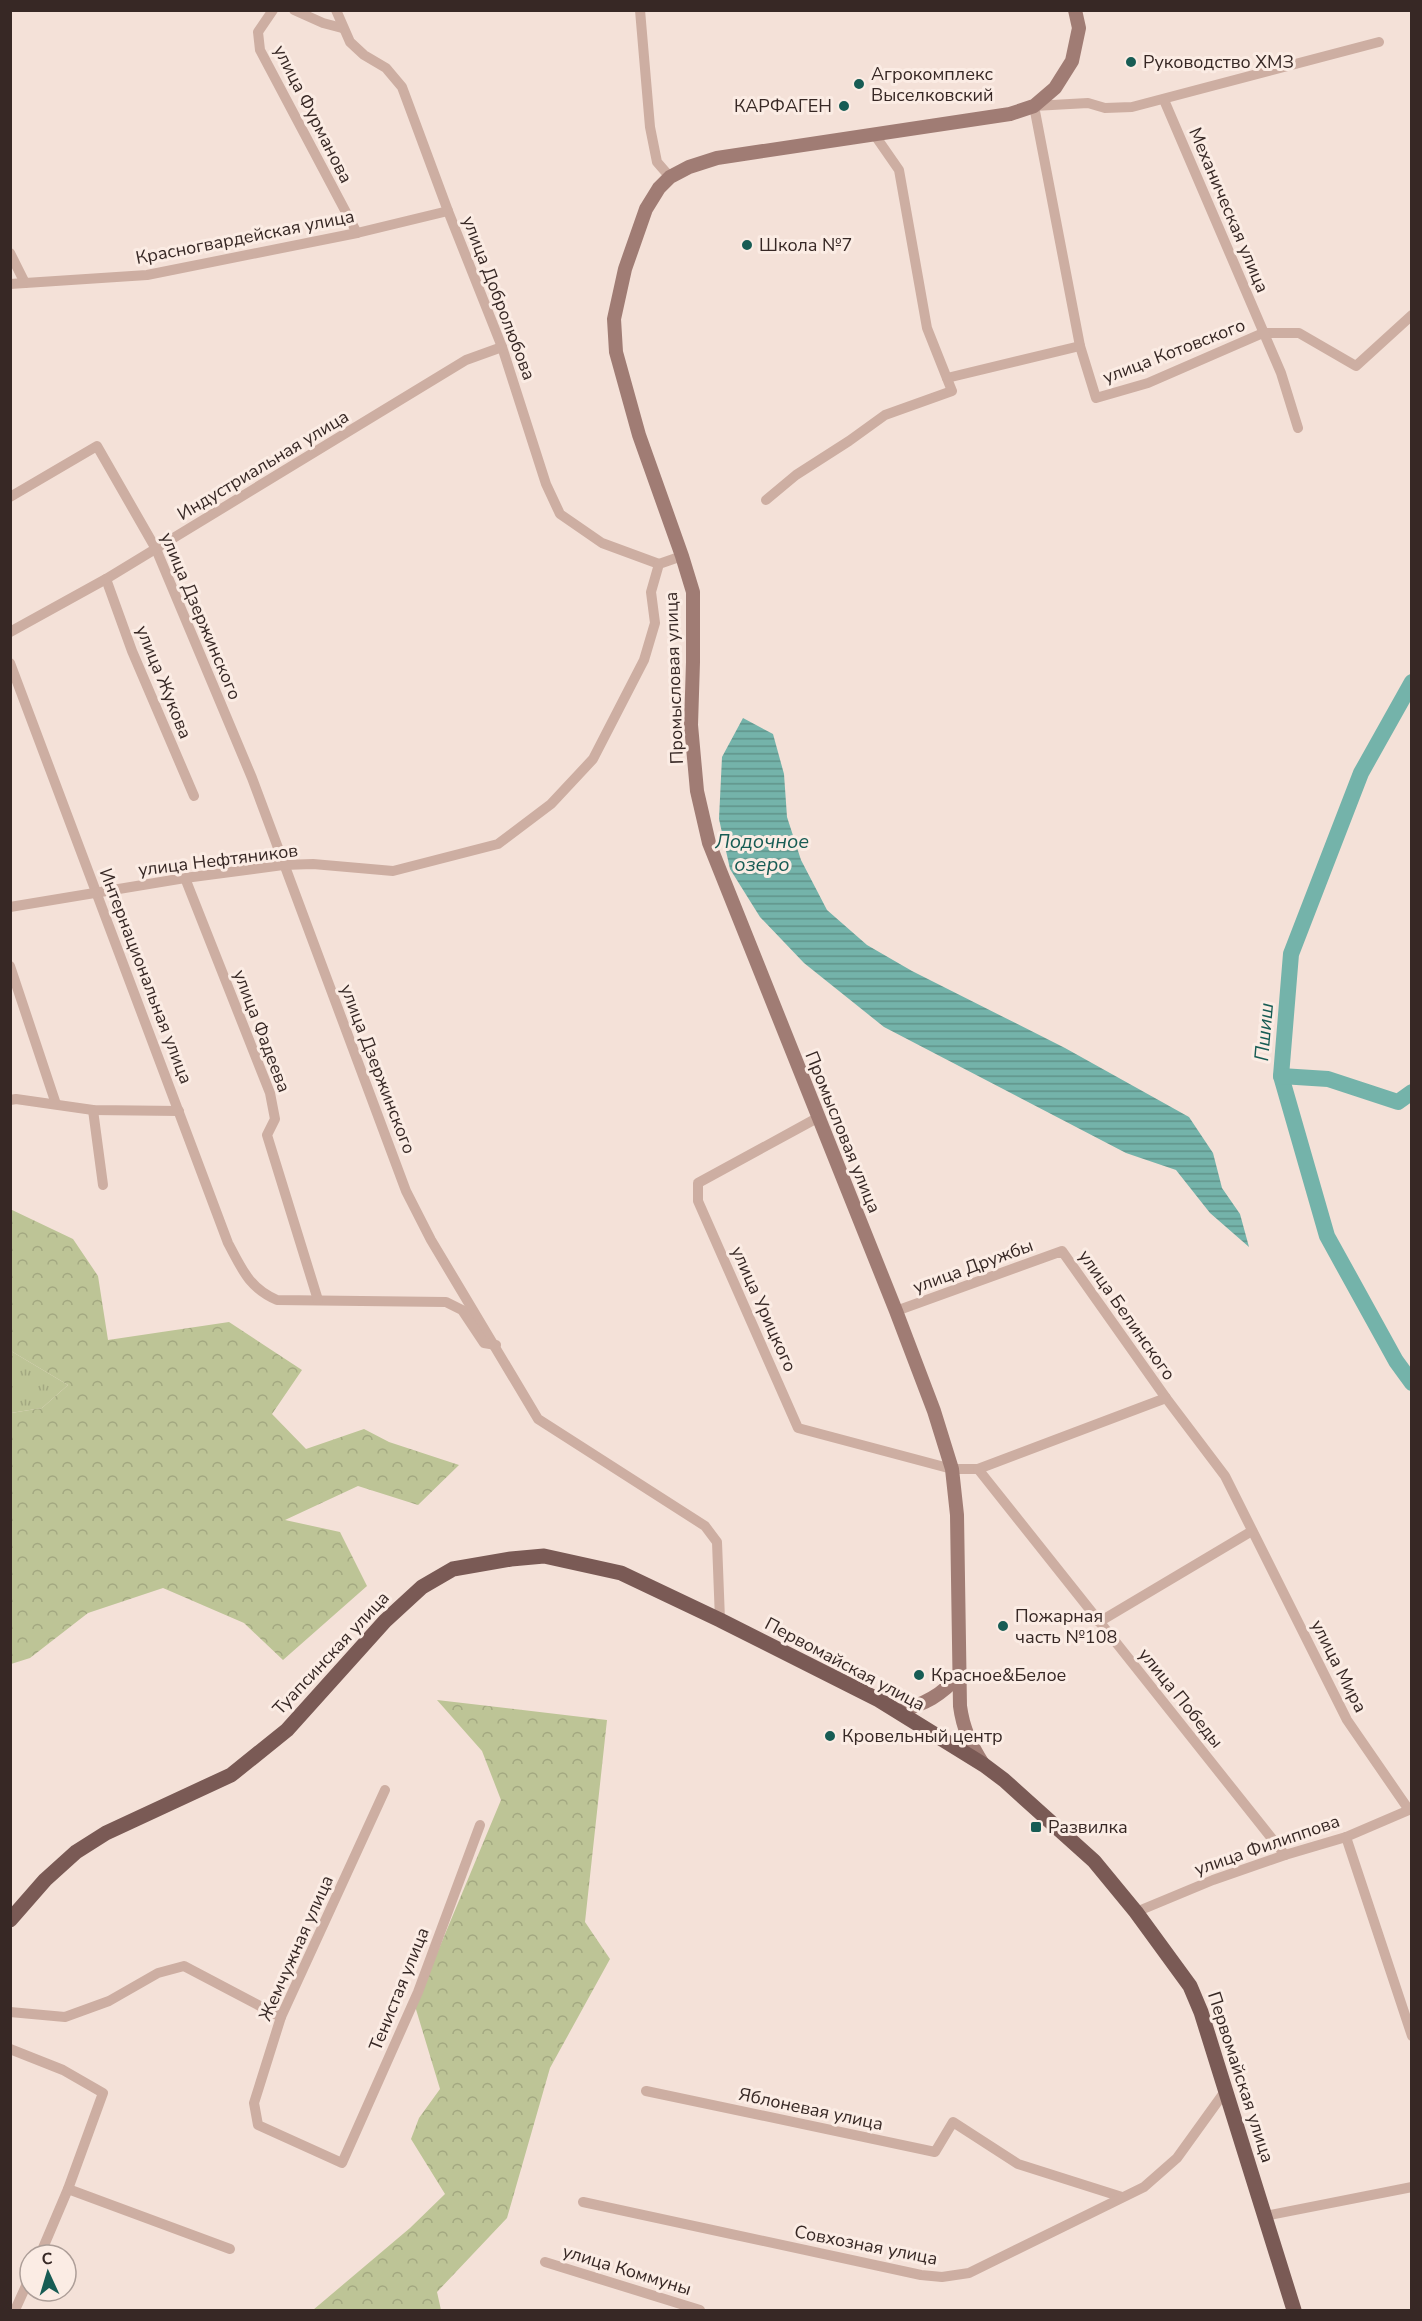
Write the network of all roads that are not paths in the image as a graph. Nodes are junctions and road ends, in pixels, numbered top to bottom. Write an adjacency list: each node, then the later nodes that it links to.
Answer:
1 (273, 10): 13 (street, улица Фурманова)
2 (294, 10): 6 (street)
3 (336, 10): 6 (street, улица Добролюбова)
4 (640, 10): 11 (street)
5 (1075, 10): 9 (main road, Промысловая улица)
6 (342, 28): 12 (street, улица Добролюбова)
7 (1379, 42): 8 (street)
8 (1164, 100): 9 (street); 18 (street, Механическая улица)
9 (1034, 106): 10 (main road, Промысловая улица); 19 (street)
10 (874, 134): 11 (main road, Промысловая улица); 21 (street)
11 (670, 177): 26 (main road, Промысловая улица)
12 (448, 211): 13 (street, Красногвардейская улица); 20 (street, улица Добролюбова)
13 (357, 233): 15 (street, Красногвардейская улица)
14 (10, 253): 15 (street)
15 (25, 283): 16 (street, Красногвардейская улица)
16 (10, 284)
17 (1412, 315): 18 (street)
18 (1263, 333): 19 (street, улица Котовского); 22 (street, Механическая улица)
19 (1080, 346): 21 (street)
20 (502, 347): 25 (street, Индустриальная улица); 27 (street, улица Добролюбова)
21 (947, 378): 24 (street)
22 (1298, 428)
23 (10, 497): 25 (street, улица Дзержинского)
24 (766, 500)
25 (156, 549): 28 (street, Индустриальная улица); 32 (street, улица Дзержинского)
26 (682, 556): 27 (street); 41 (main road, Промысловая улица)
27 (660, 564): 32 (street, улица Нефтяников)
28 (106, 579): 29 (street, Индустриальная улица); 31 (street, улица Жукова)
29 (10, 632)
30 (10, 663): 34 (street, Интернациональная улица)
31 (194, 796)
32 (284, 865): 33 (street, улица Нефтяников); 46 (street, улица Дзержинского)
33 (185, 879): 34 (street, улица Нефтяников); 44 (street, улица Фадеева)
34 (98, 893): 35 (street, улица Нефтяников); 40 (street, Интернациональная улица)
35 (10, 907)
36 (10, 966): 38 (street)
37 (10, 1100): 38 (street)
38 (56, 1104): 39 (street)
39 (93, 1110): 40 (street); 42 (street)
40 (179, 1110): 44 (street, Интернациональная улица)
41 (819, 1117): 45 (main road, Промысловая улица); 48 (street, улица Урицкого)
42 (104, 1185)
43 (1062, 1251): 45 (street, улица Дружбы); 47 (street, улица Белинского)
44 (318, 1300): 46 (street)
45 (896, 1311): 48 (main road, Промысловая улица)
46 (496, 1345): 51 (street, улица Дзержинского)
47 (1166, 1398): 49 (street); 50 (street, улица Мира)
48 (952, 1469): 49 (street); 53 (main road, Промысловая улица)
49 (978, 1469): 52 (street, улица Победы)
50 (1252, 1531): 52 (street); 57 (street, улица Мира)
51 (720, 1620): 54 (main road, Первомайская улица); 62 (main road, Туапсинская улица)
52 (1099, 1622): 60 (street, улица Победы)
53 (960, 1674): 54 (main road); 55 (main road, Промысловая улица)
54 (898, 1711): 55 (main road, Первомайская улица)
55 (984, 1765): 61 (main road, Первомайская улица)
56 (385, 1790): 64 (street, Жемчужная улица)
57 (1409, 1810): 59 (street, улица Филиппова)
58 (480, 1825): 69 (street, Тенистая улица)
59 (1346, 1837): 60 (street, улица Филиппова); 65 (street)
60 (1285, 1854): 61 (street, улица Филиппова)
61 (1136, 1912): 67 (main road, Первомайская улица)
62 (10, 1920)
63 (10, 2012): 64 (street)
64 (281, 2017): 69 (street, Жемчужная улица)
65 (1412, 2036)
66 (10, 2049): 71 (street)
67 (1226, 2090): 72 (street, Совхозная улица); 74 (main road, Первомайская улица)
68 (646, 2091): 72 (street, Яблоневая улица)
69 (258, 2125)
70 (1412, 2187): 74 (street)
71 (68, 2189): 75 (street); 76 (street)
72 (1122, 2198): 73 (street, Совхозная улица)
73 (583, 2202)
74 (1265, 2216): 79 (main road, Первомайская улица)
75 (44, 2243)
76 (230, 2249)
77 (545, 2262): 78 (street, улица Коммуны)
78 (700, 2310)
79 (1294, 2310)

